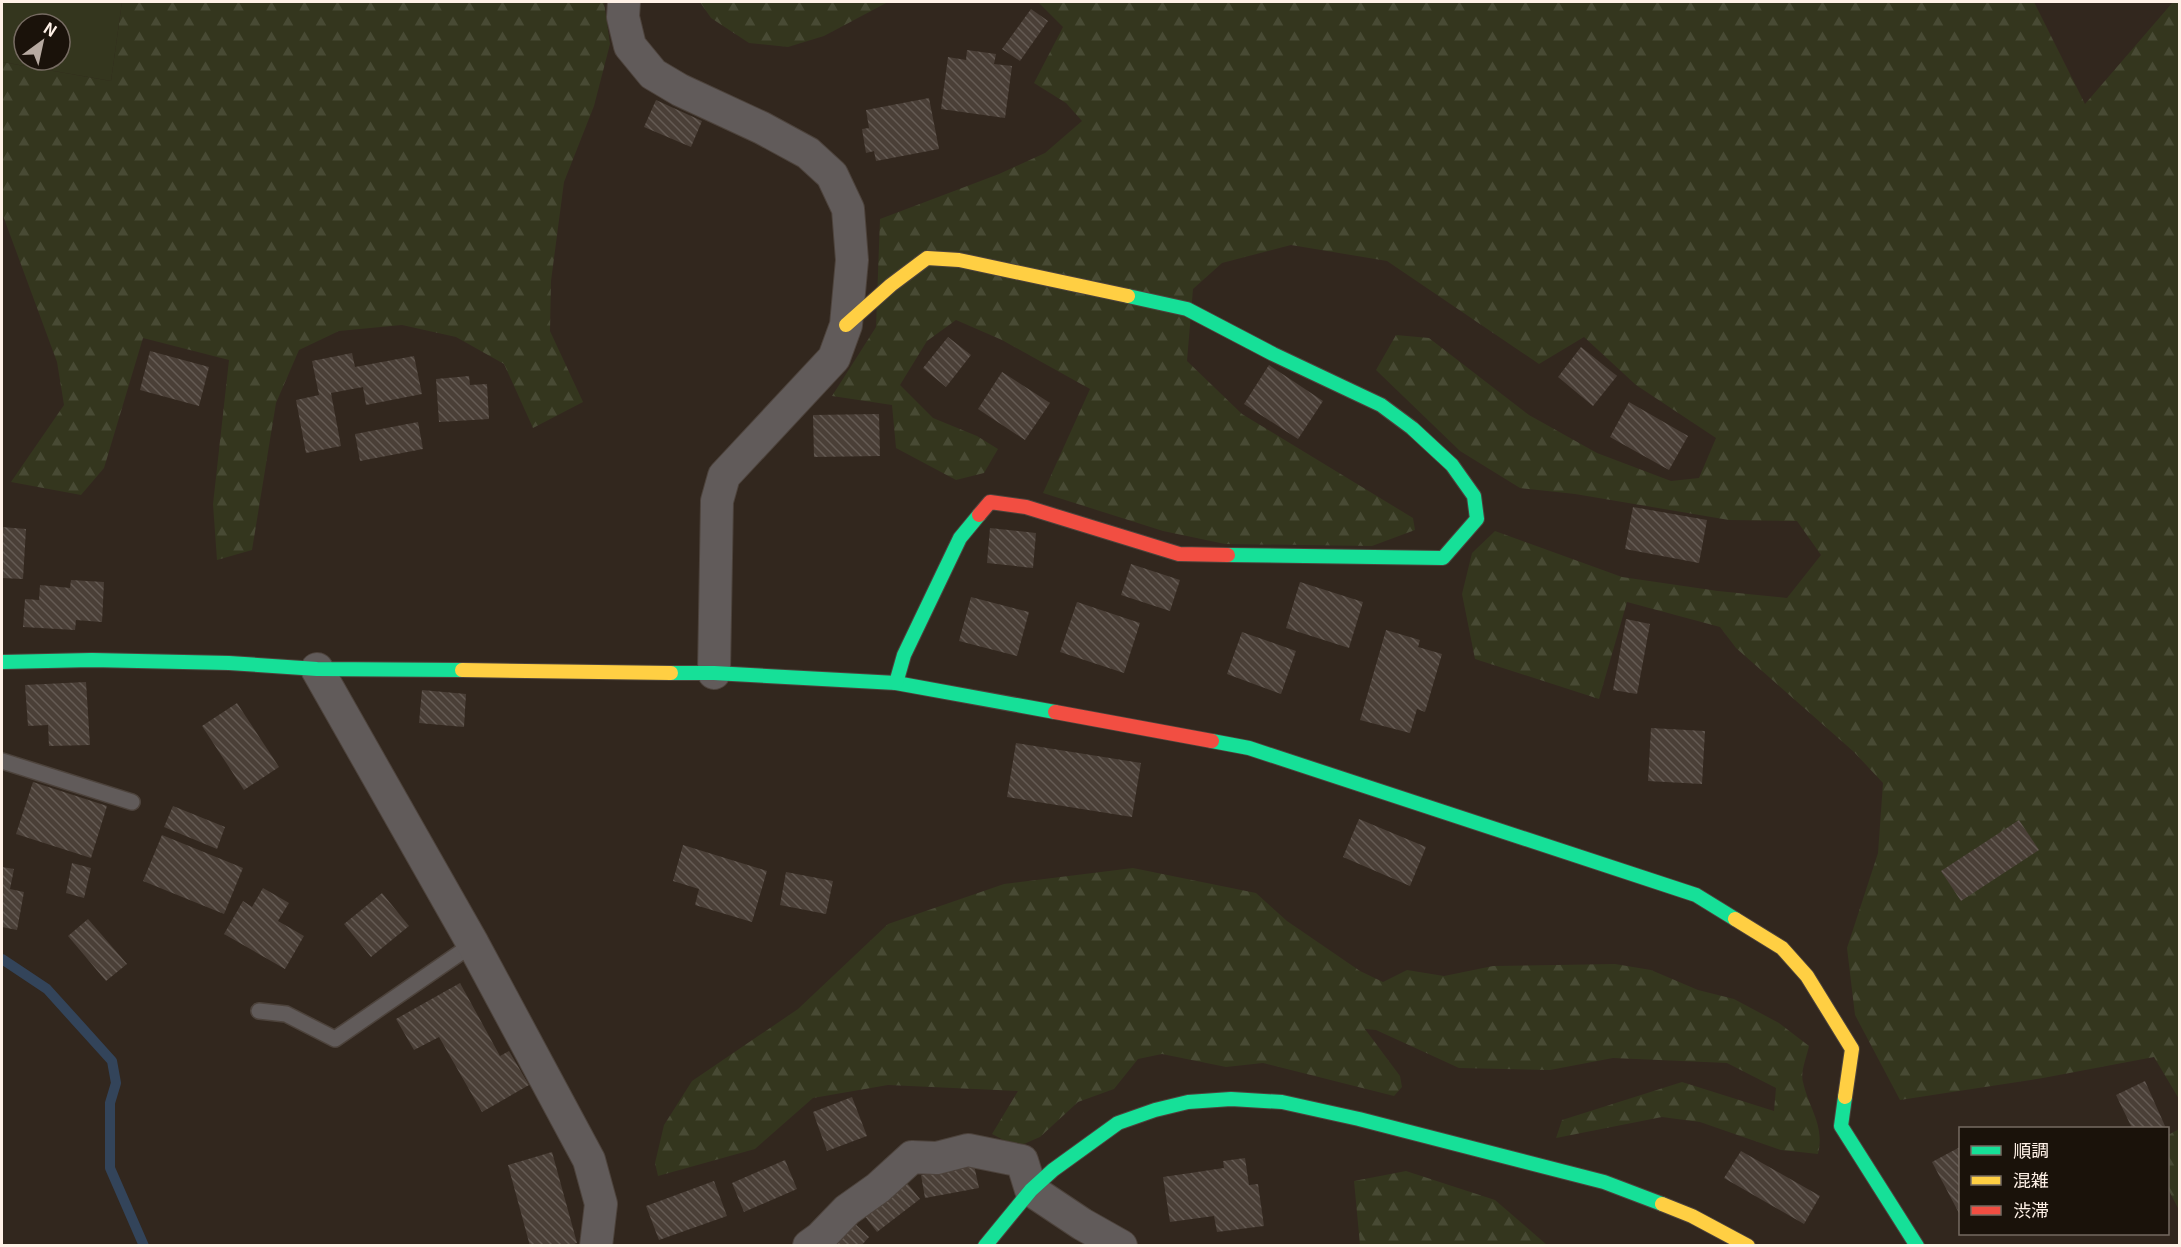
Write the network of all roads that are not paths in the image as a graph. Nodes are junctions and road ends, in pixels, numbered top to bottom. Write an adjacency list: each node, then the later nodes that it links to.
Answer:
1 (624, 2): 2 (street)
2 (846, 325): 5 (street); 6 (street)
3 (2, 662): 4 (street)
4 (317, 669): 5 (street); 9 (street)
5 (714, 673): 6 (street)
6 (896, 683): 17 (street)
7 (2, 761): 8 (lane)
8 (132, 802)
9 (473, 944): 10 (lane); 12 (street)
10 (259, 1011)
11 (1031, 1190): 13 (street); 14 (street); 15 (street); 16 (street)
12 (596, 1245)
13 (809, 1245)
14 (985, 1245)
15 (1121, 1245)
16 (1748, 1245)
17 (1917, 1245)

